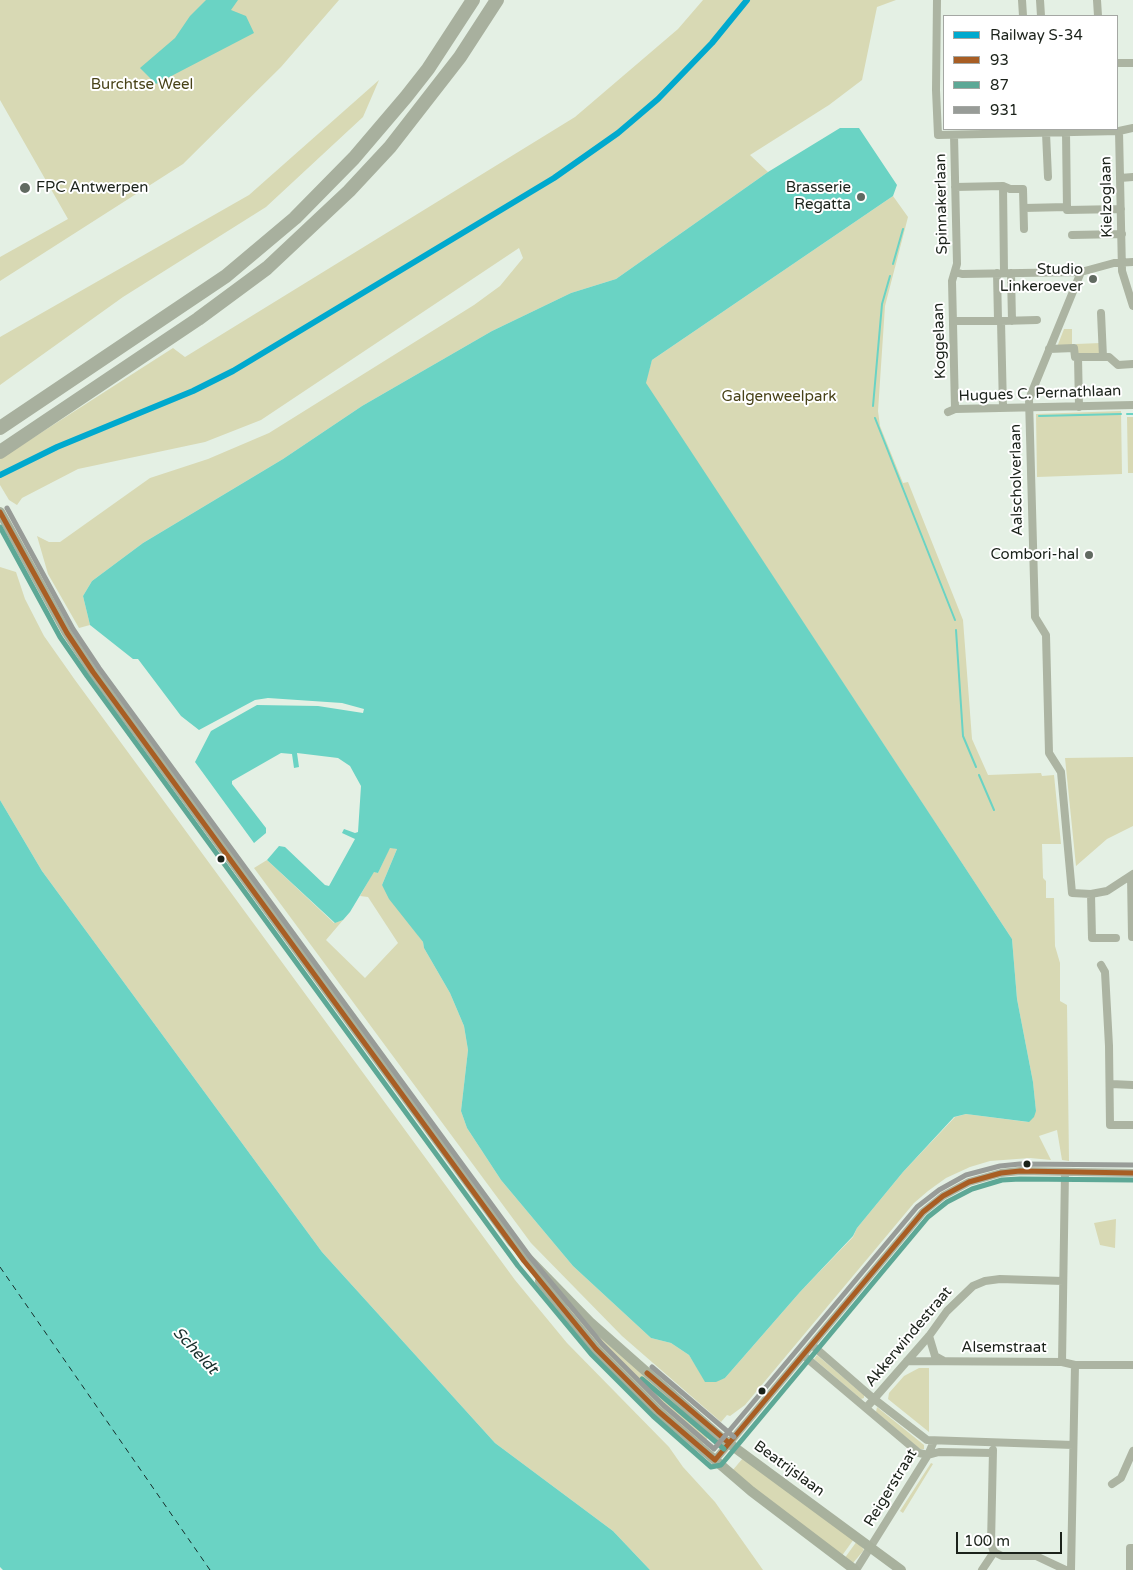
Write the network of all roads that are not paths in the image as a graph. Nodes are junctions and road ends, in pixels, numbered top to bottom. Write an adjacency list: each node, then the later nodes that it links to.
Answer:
1 (473, 0): 51 (highway)
2 (497, 0): 52 (highway)
3 (937, 0): 10 (street)
4 (1022, 0): 7 (street)
5 (1040, 0): 8 (street)
6 (1097, 0): 9 (street)
7 (1023, 15)
8 (1040, 15)
9 (1098, 15)
10 (936, 49): 11 (street); 19 (street)
11 (943, 49)
12 (1118, 63): 13 (street)
13 (1133, 63)
14 (1133, 128): 17 (street)
15 (985, 131): 16 (street); 19 (street)
16 (1045, 131): 18 (street); 20 (street)
17 (1119, 131): 18 (street); 22 (street, Kielzoglaan)
18 (1066, 132): 26 (street)
19 (954, 135): 24 (street, Spinnakerlaan)
20 (1048, 177)
21 (1133, 177): 22 (street)
22 (1120, 178): 27 (street, Kielzoglaan)
23 (1002, 186): 24 (street); 25 (street); 33 (street)
24 (955, 187): 34 (street, Spinnakerlaan)
25 (1024, 208): 26 (street); 28 (street)
26 (1069, 209): 27 (street)
27 (1121, 209): 29 (street, Kielzoglaan)
28 (1024, 229)
29 (1122, 234): 30 (street); 31 (street, Kielzoglaan)
30 (1072, 235)
31 (1122, 262): 32 (street); 35 (street); 36 (street, Kielzoglaan)
32 (1133, 262)
33 (1004, 271): 34 (street); 35 (street); 38 (street); 41 (street)
34 (955, 272): 40 (street, Koggelaan)
35 (1081, 272): 42 (street, Aalscholverlaan)
36 (1133, 306)
37 (1100, 313): 43 (street)
38 (1012, 320): 39 (street); 41 (street)
39 (1037, 320)
40 (956, 321): 41 (street); 50 (street, Koggelaan)
41 (999, 321): 48 (street)
42 (1049, 349): 44 (street); 49 (street, Aalscholverlaan)
43 (1105, 357): 44 (street); 45 (street)
44 (1078, 358): 47 (street)
45 (1133, 364)
46 (1133, 405): 47 (street, Hugues C. Pernathlaan)
47 (1079, 407): 49 (street, Hugues C. Pernathlaan)
48 (1002, 408): 49 (street, Hugues C. Pernathlaan); 50 (street, Hugues C. Pernathlaan)
49 (1029, 408): 55 (street, Aalscholverlaan)
50 (952, 410)
51 (0, 428)
52 (0, 452)
53 (1, 514): 64 (street, Beatrijslaan)
54 (1132, 875): 55 (street); 56 (street)
55 (1091, 894): 57 (street)
56 (1132, 937)
57 (1116, 938)
58 (1100, 965): 59 (street)
59 (1110, 1084): 60 (street); 61 (street)
60 (1133, 1085)
61 (1133, 1125)
62 (1065, 1172): 63 (street); 65 (street); 67 (street)
63 (1133, 1173)
64 (512, 1242): 77 (street, Beatrijslaan); 83 (street, Beatrijslaan)
65 (1063, 1281): 66 (street, Akkerwindestraat); 71 (street)
66 (929, 1336): 69 (street, Akkerwindestraat); 70 (street, Alsemstraat)
67 (812, 1345): 68 (street); 74 (street)
68 (803, 1355): 75 (street); 77 (street)
69 (907, 1362): 70 (street, Alsemstraat); 74 (street, Akkerwindestraat)
70 (946, 1362): 71 (street, Alsemstraat)
71 (1062, 1362): 72 (street, Alsemstraat)
72 (1075, 1365): 73 (street); 79 (street)
73 (1133, 1365)
74 (874, 1399): 75 (street, Akkerwindestraat); 76 (street)
75 (866, 1408): 82 (street)
76 (934, 1441): 78 (street); 82 (street, Reigerstraat)
77 (729, 1443): 83 (street); 86 (street, Beatrijslaan)
78 (993, 1443): 79 (street); 81 (street)
79 (1073, 1445): 92 (street)
80 (1133, 1450): 84 (street)
81 (992, 1453): 82 (street); 87 (street)
82 (928, 1455): 86 (street, Reigerstraat)
83 (715, 1460): 88 (street, Beatrijslaan)
84 (1112, 1484)
85 (1133, 1548): 93 (street)
86 (870, 1549): 88 (street, Reigerstraat); 89 (street, Beatrijslaan)
87 (994, 1552): 90 (street); 91 (street)
88 (856, 1570)
89 (901, 1570)
90 (982, 1570)
91 (1066, 1570)
92 (1071, 1570)
93 (1130, 1570)

